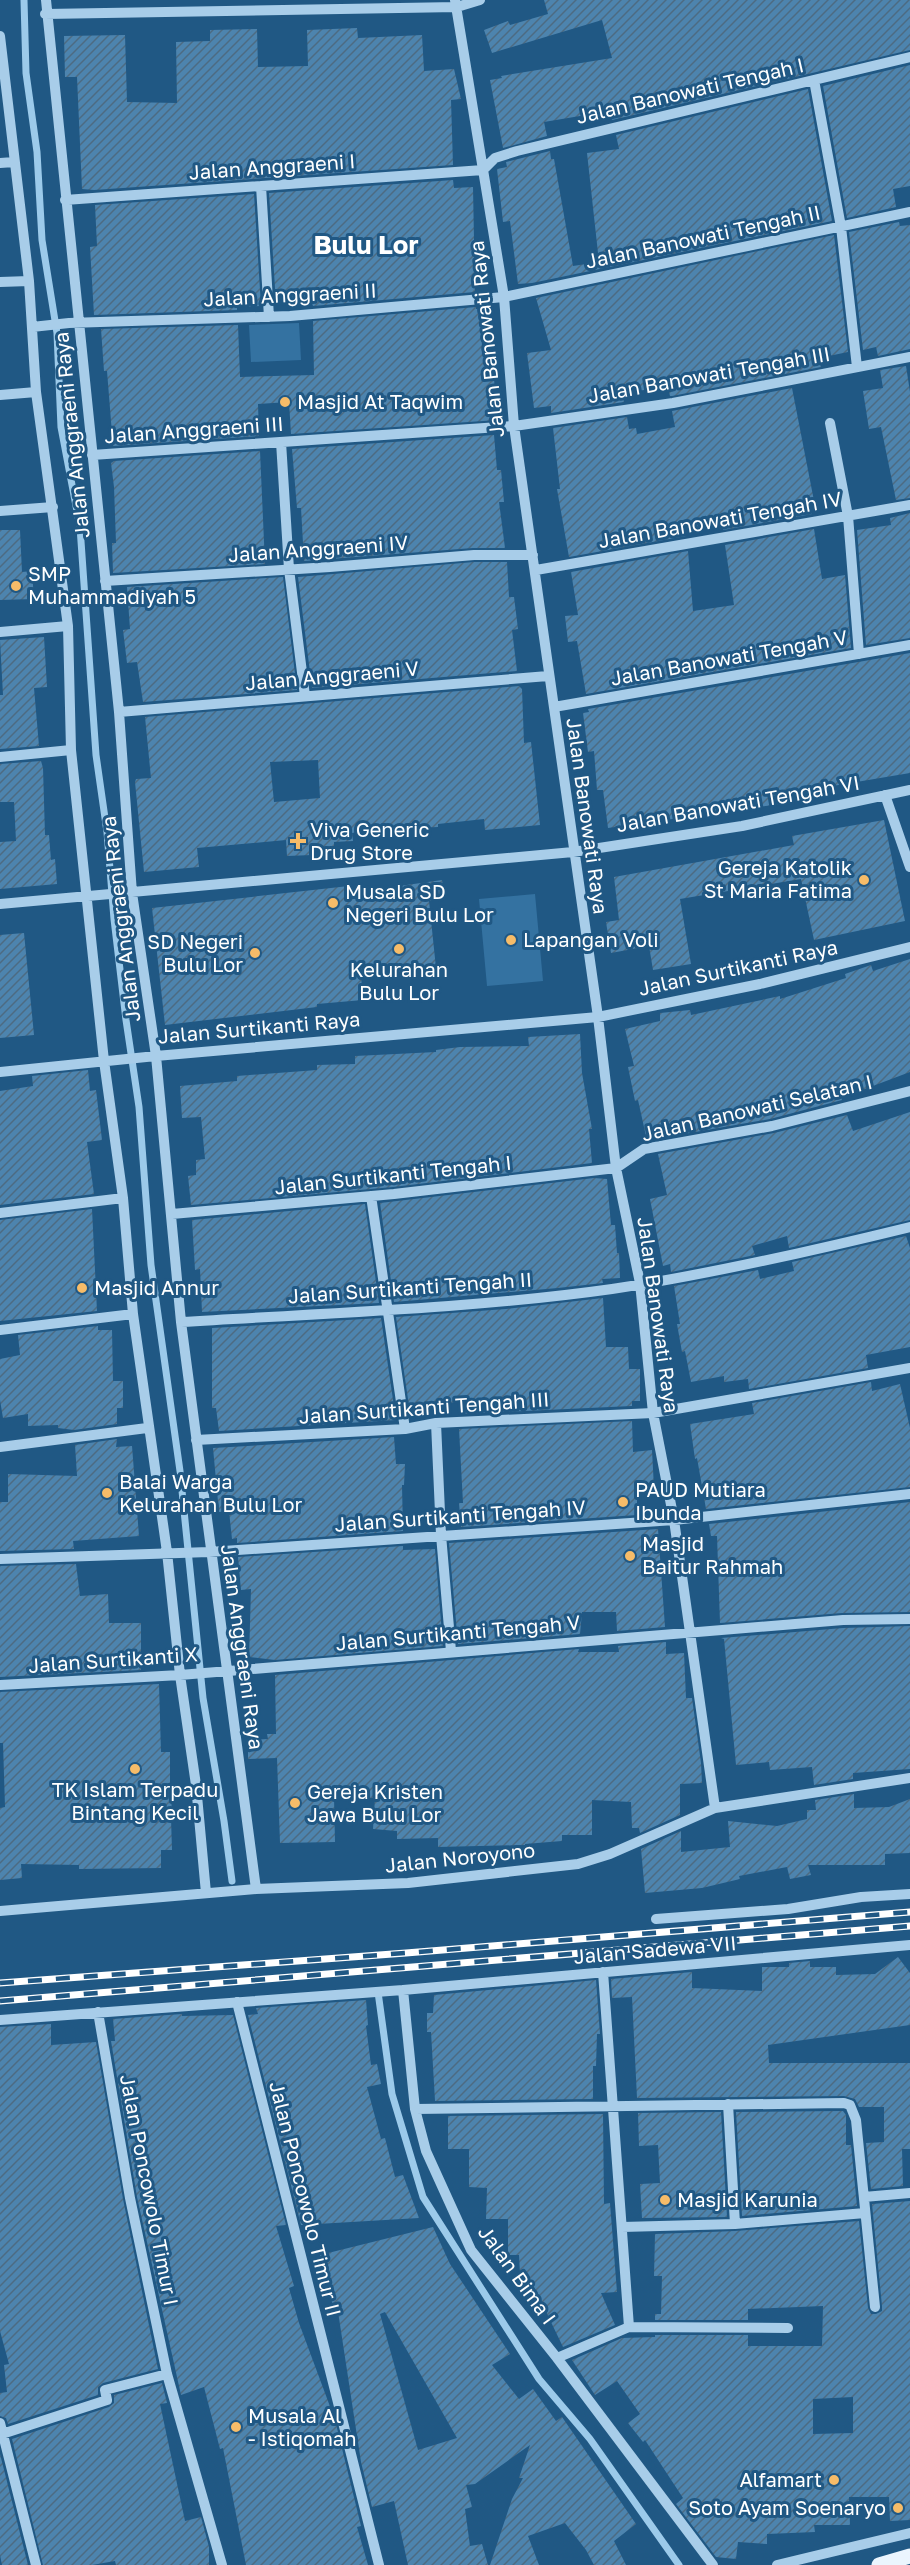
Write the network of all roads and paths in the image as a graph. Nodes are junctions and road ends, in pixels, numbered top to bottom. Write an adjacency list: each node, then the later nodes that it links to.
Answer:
1 (480, 0): 2 (street)
2 (456, 3): 3 (street); 9 (street, Jalan Banowati Raya)
3 (46, 8): 11 (street, Jalan Anggraeni Raya)
4 (0, 36): 7 (street, Jalan Anggraeni Raya)
5 (910, 57): 6 (street, Jalan Banowati Tengah I)
6 (814, 80): 9 (street, Jalan Banowati Tengah I); 13 (street)
7 (14, 162): 8 (street); 14 (street, Jalan Anggraeni Raya)
8 (0, 163)
9 (483, 170): 10 (street, Jalan Anggraeni I); 16 (street, Jalan Banowati Raya)
10 (261, 186): 11 (street, Jalan Anggraeni I); 17 (street)
11 (65, 200): 18 (street, Jalan Anggraeni Raya)
12 (910, 212): 13 (street, Jalan Banowati Tengah II)
13 (841, 227): 16 (street, Jalan Banowati Tengah II); 21 (street)
14 (29, 281): 15 (street); 19 (street, Jalan Anggraeni Raya)
15 (0, 282)
16 (504, 297): 17 (street, Jalan Anggraeni II); 25 (street, Jalan Banowati Raya)
17 (269, 317): 18 (street, Jalan Anggraeni II)
18 (73, 322): 19 (street, Jalan Anggraeni II); 27 (street, Jalan Anggraeni Raya)
19 (36, 327): 22 (street, Jalan Anggraeni Raya)
20 (910, 357): 21 (street, Jalan Banowati Tengah III)
21 (857, 367): 25 (street, Jalan Banowati Tengah III)
22 (36, 392): 23 (street); 29 (street, Jalan Anggraeni Raya)
23 (0, 395)
24 (830, 423): 31 (street)
25 (514, 426): 26 (street, Jalan Anggraeni III); 32 (street, Jalan Banowati Raya)
26 (281, 442): 27 (street, Jalan Anggraeni III); 33 (street)
27 (92, 455): 35 (street, Jalan Anggraeni Raya)
28 (910, 506): 31 (street, Jalan Banowati Tengah IV)
29 (53, 507): 30 (street); 36 (street, Jalan Anggraeni Raya)
30 (0, 511)
31 (848, 516): 34 (street, Jalan Banowati Tengah IV); 39 (street)
32 (533, 555): 33 (street, Jalan Anggraeni IV); 34 (street, Jalan Banowati Raya)
33 (289, 569): 35 (street, Jalan Anggraeni IV); 41 (street)
34 (536, 570): 40 (street, Jalan Banowati Raya)
35 (105, 581): 43 (street, Jalan Anggraeni Raya)
36 (68, 626): 37 (street); 44 (street, Jalan Anggraeni Raya)
37 (0, 632)
38 (910, 645): 39 (street, Jalan Banowati Tengah V)
39 (860, 654): 42 (street, Jalan Banowati Tengah V)
40 (548, 676): 41 (street, Jalan Anggraeni V); 42 (street, Jalan Banowati Raya)
41 (304, 696): 43 (street, Jalan Anggraeni V)
42 (554, 707): 48 (street, Jalan Banowati Raya)
43 (119, 712): 50 (street, Jalan Anggraeni Raya)
44 (71, 750): 45 (street); 51 (street, Jalan Anggraeni Raya)
45 (0, 757)
46 (910, 790): 47 (street, Jalan Banowati Tengah VI)
47 (885, 795): 48 (street, Jalan Banowati Tengah VI); 49 (street)
48 (573, 852): 50 (street); 54 (street, Jalan Banowati Raya)
49 (910, 867)
50 (128, 893): 51 (street); 55 (street, Jalan Anggraeni Raya)
51 (91, 894): 52 (street); 56 (street, Jalan Anggraeni Raya)
52 (0, 904)
53 (910, 947): 54 (street, Jalan Surtikanti Raya)
54 (598, 1017): 55 (street, Jalan Surtikanti Raya); 59 (street, Jalan Banowati Raya)
55 (152, 1056): 56 (street, Jalan Surtikanti Raya); 63 (street, Jalan Anggraeni Raya)
56 (109, 1061): 57 (street, Jalan Surtikanti Raya); 61 (street, Jalan Anggraeni Raya)
57 (0, 1072)
58 (910, 1091): 59 (street, Jalan Banowati Selatan I)
59 (616, 1168): 60 (street, Jalan Surtikanti Tengah I); 65 (street, Jalan Banowati Raya)
60 (371, 1196): 63 (street, Jalan Surtikanti Tengah I); 66 (street)
61 (123, 1198): 62 (street); 67 (street, Jalan Anggraeni Raya)
62 (0, 1213)
63 (172, 1214): 68 (street, Jalan Anggraeni Raya)
64 (910, 1227): 65 (street, Jalan Surtikanti Tengah II)
65 (640, 1284): 66 (street, Jalan Surtikanti Tengah II); 71 (street, Jalan Banowati Raya)
66 (387, 1309): 68 (street, Jalan Surtikanti Tengah II); 74 (street)
67 (133, 1314): 69 (street); 73 (street, Jalan Anggraeni Raya)
68 (182, 1322): 75 (street, Jalan Anggraeni Raya)
69 (0, 1330)
70 (910, 1368): 71 (street, Jalan Surtikanti Tengah III)
71 (653, 1413): 72 (street, Jalan Surtikanti Tengah III); 78 (street, Jalan Banowati Raya)
72 (436, 1424): 74 (street, Jalan Surtikanti Tengah III); 79 (street)
73 (147, 1428): 76 (street); 80 (street, Jalan Anggraeni Raya)
74 (405, 1429): 75 (street, Jalan Surtikanti Tengah III)
75 (196, 1440): 81 (street, Jalan Anggraeni Raya)
76 (0, 1447)
77 (910, 1494): 78 (street, Jalan Surtikanti Tengah IV)
78 (674, 1520): 79 (street, Jalan Surtikanti Tengah IV); 84 (street, Jalan Banowati Raya)
79 (441, 1535): 81 (street, Jalan Surtikanti Tengah IV); 85 (street)
80 (170, 1552): 81 (street, Jalan Surtikanti Tengah IV); 82 (street, Jalan Surtikanti Tengah IV); 87 (street, Jalan Anggraeni Raya)
81 (210, 1552): 86 (street, Jalan Anggraeni Raya)
82 (0, 1559)
83 (910, 1619): 84 (street, Jalan Surtikanti Tengah V)
84 (691, 1633): 85 (street, Jalan Surtikanti Tengah V); 90 (street, Jalan Banowati Raya)
85 (451, 1651): 86 (street, Jalan Surtikanti Tengah V)
86 (228, 1669): 87 (street, Jalan Surtikanti X); 91 (street, Jalan Anggraeni Raya)
87 (184, 1675): 88 (street, Jalan Surtikanti X); 92 (street, Jalan Anggraeni Raya)
88 (0, 1686)
89 (910, 1778): 90 (street, Jalan Noroyono)
90 (715, 1808): 91 (street, Jalan Noroyono)
91 (256, 1888): 92 (street, Jalan Noroyono)
92 (206, 1893): 94 (street, Jalan Noroyono)
93 (910, 1894): 95 (street)
94 (0, 1911)
95 (656, 1919)
96 (910, 1945): 97 (street, Jalan Sadewa VII)
97 (603, 1972): 98 (street, Jalan Sadewa VII); 103 (street)
98 (403, 1990): 99 (street); 104 (street, Jalan Bima I)
99 (237, 2002): 100 (street); 120 (street, Jalan Poncowolo Timur II)
100 (98, 2013): 101 (street); 114 (street, Jalan Poncowolo Timur I)
101 (0, 2020)
102 (728, 2103): 103 (street); 106 (street); 108 (street)
103 (612, 2105): 104 (street); 109 (street)
104 (415, 2109): 113 (street, Jalan Bima I)
105 (910, 2193): 106 (street)
106 (864, 2197): 107 (street)
107 (865, 2213): 108 (street); 110 (street)
108 (735, 2224): 109 (street)
109 (622, 2227): 111 (street)
110 (875, 2307)
111 (629, 2327): 112 (street); 113 (street)
112 (788, 2328)
113 (557, 2358): 121 (street, Jalan Bima I)
114 (167, 2374): 115 (street); 119 (street, Jalan Poncowolo Timur I)
115 (1, 2429): 118 (street)
116 (910, 2533): 122 (street)
117 (910, 2556): 123 (main road)
118 (36, 2565)
119 (222, 2565)
120 (379, 2565)
121 (713, 2565)
122 (777, 2565)
123 (879, 2565)

